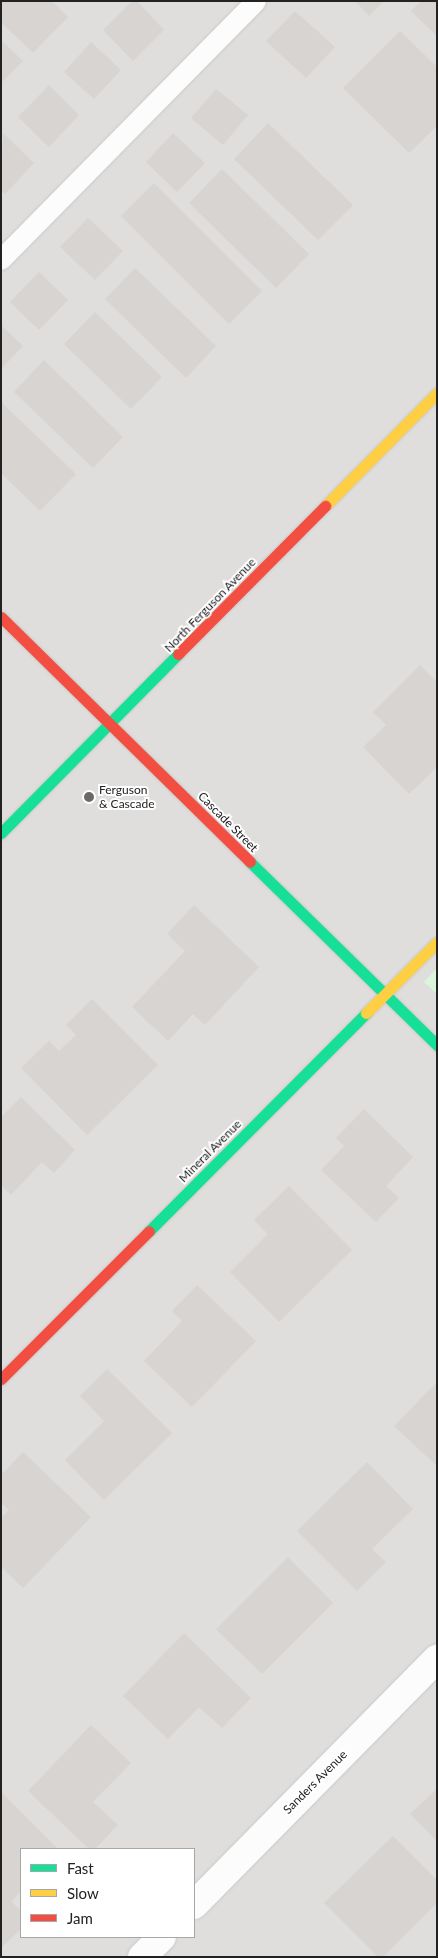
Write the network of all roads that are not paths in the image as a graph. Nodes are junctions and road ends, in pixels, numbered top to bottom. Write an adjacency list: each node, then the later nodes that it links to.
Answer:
1 (256, 1): 2 (lane)
2 (1, 260)
3 (437, 394): 5 (street, North Ferguson Avenue)
4 (1, 617): 5 (street, Cascade Street)
5 (111, 726): 6 (street, North Ferguson Avenue); 8 (street, Cascade Street)
6 (1, 833)
7 (437, 942): 8 (street, Mineral Avenue)
8 (385, 995): 9 (street, Cascade Street); 10 (street, Mineral Avenue)
9 (437, 1045)
10 (1, 1379)
11 (437, 1659): 12 (street, Sanders Avenue)
12 (195, 1904)
13 (161, 1938): 14 (street)
14 (142, 1957)

